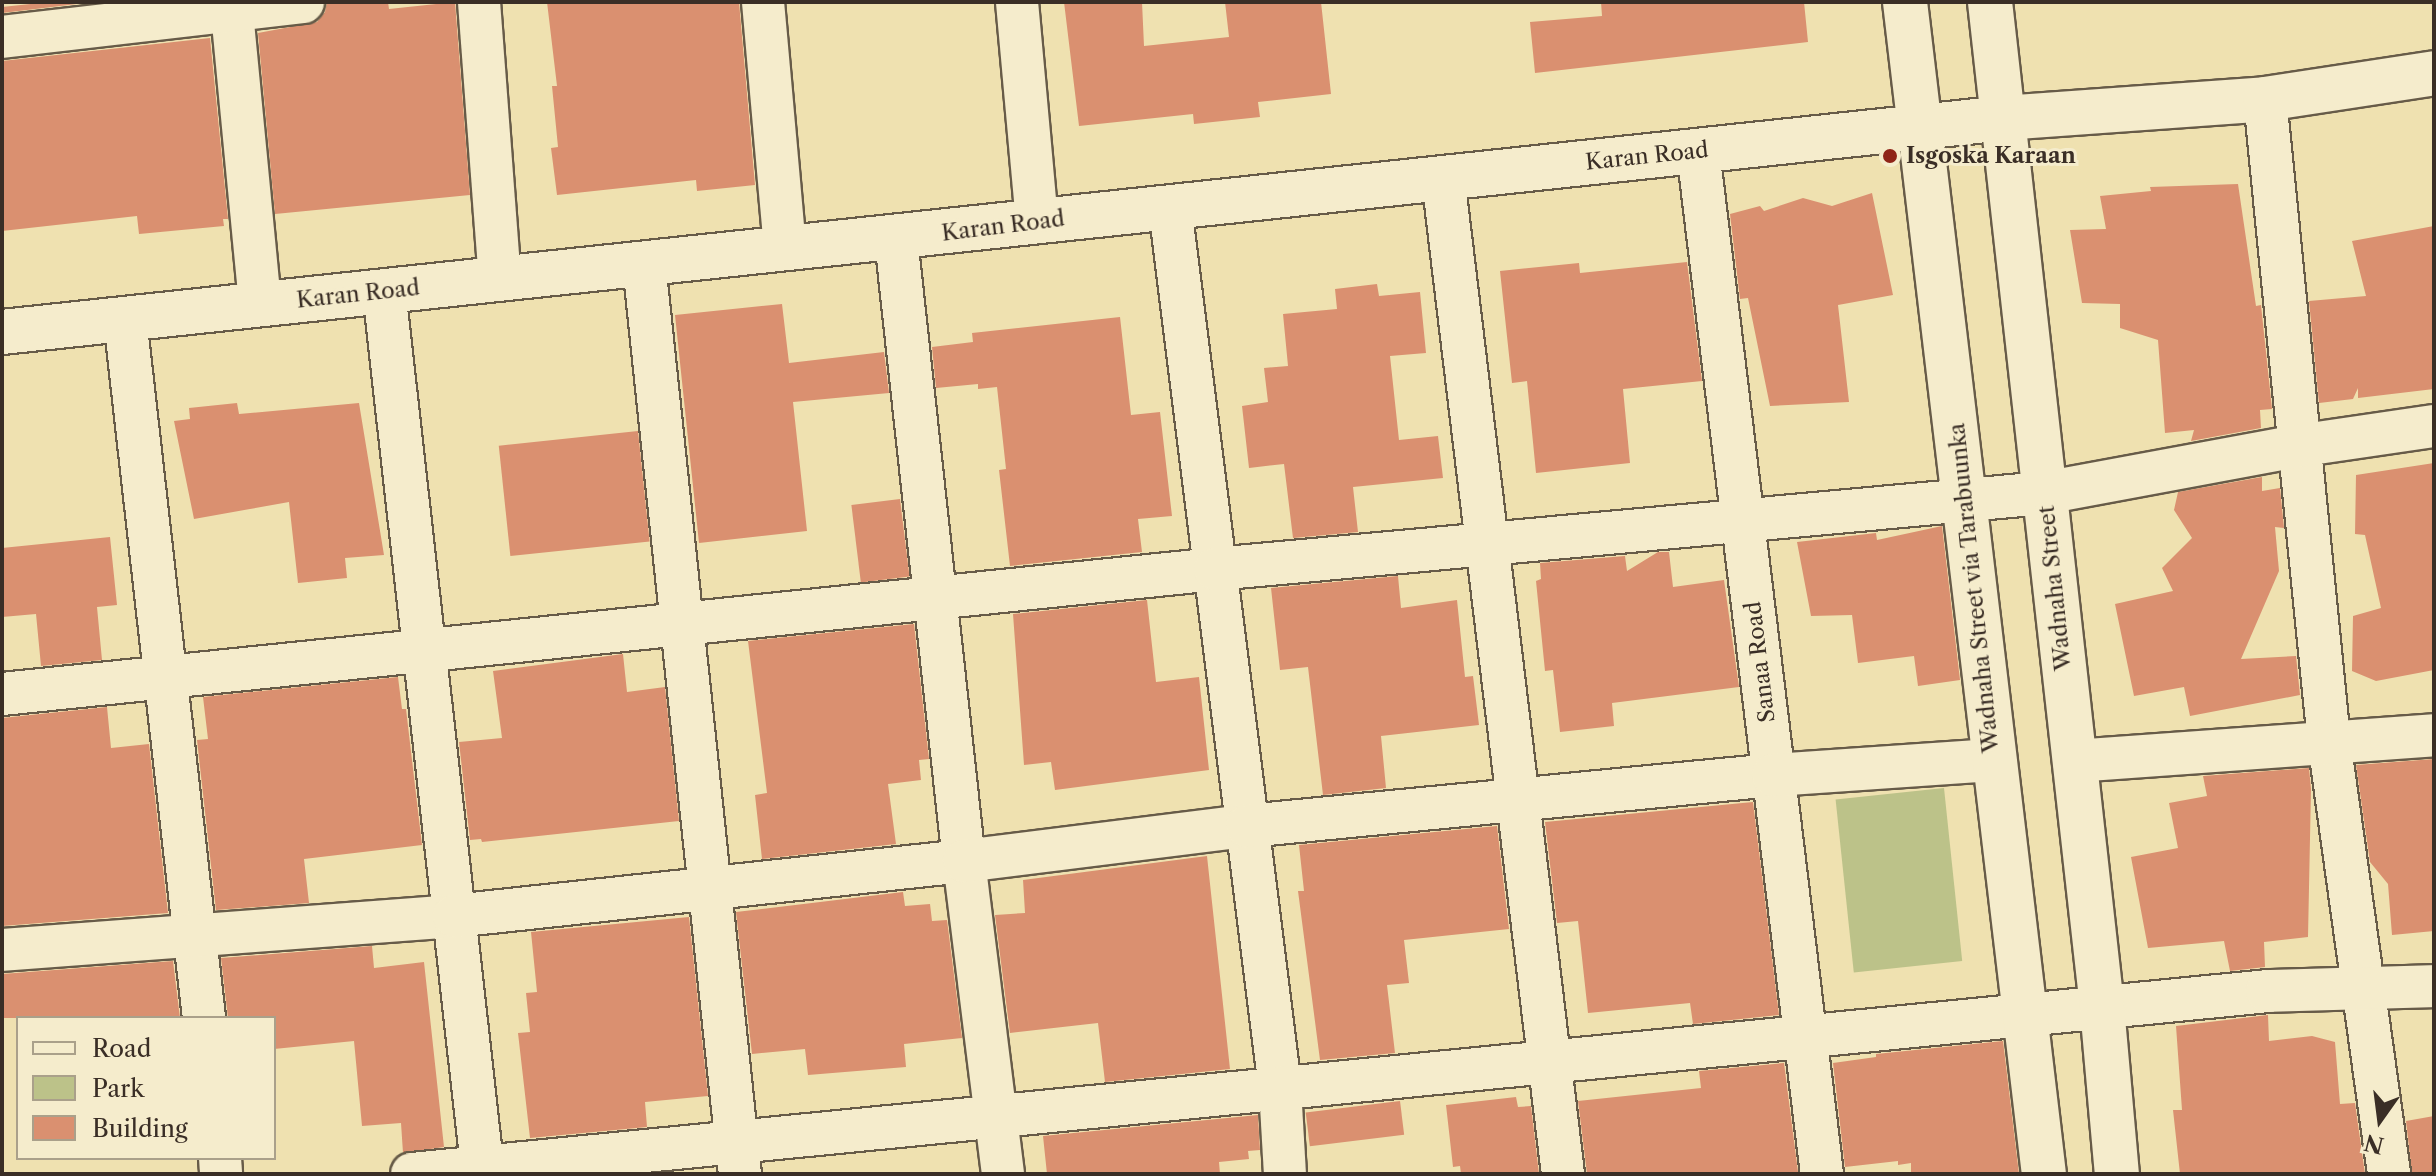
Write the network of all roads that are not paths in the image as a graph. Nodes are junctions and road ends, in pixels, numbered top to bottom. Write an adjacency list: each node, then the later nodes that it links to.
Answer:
1 (303, 2): 7 (street)
2 (479, 2): 20 (street)
3 (763, 2): 18 (street)
4 (1017, 2): 16 (street)
5 (1905, 2): 12 (street, Wadnaha Street via Tarabuunka)
6 (1990, 2): 11 (street, Wadnaha Street)
7 (232, 6): 8 (street); 22 (street)
8 (2, 37)
9 (2434, 73): 10 (street, Karan Road)
10 (2265, 99): 11 (street, Karan Road); 26 (street)
11 (2003, 118): 12 (street, Karan Road); 27 (street, Wadnaha Street)
12 (1919, 127): 13 (street, Karan Road); 28 (street, Wadnaha Street via Tarabuunka)
13 (1698, 151): 14 (street, Karan Road); 29 (street, Sanaa Road)
14 (1443, 178): 15 (street, Karan Road); 30 (street)
15 (1170, 207): 16 (street, Karan Road); 31 (street)
16 (1037, 222): 17 (street, Karan Road)
17 (896, 239): 18 (street, Karan Road); 32 (street)
18 (785, 248): 19 (street, Karan Road)
19 (644, 264): 20 (street, Karan Road); 33 (street)
20 (500, 279): 21 (street, Karan Road)
21 (384, 291): 22 (street, Karan Road); 34 (street)
22 (260, 305): 23 (street, Karan Road)
23 (125, 319): 24 (street, Karan Road); 35 (street)
24 (2, 332)
25 (2434, 426): 26 (street)
26 (2297, 446): 27 (street); 38 (street)
27 (2044, 493): 28 (street); 40 (street, Wadnaha Street)
28 (1964, 501): 29 (street); 39 (street, Wadnaha Street via Tarabuunka)
29 (1743, 523): 30 (street); 41 (street, Sanaa Road)
30 (1488, 546): 31 (street); 42 (street)
31 (1215, 569): 32 (street); 43 (street)
32 (935, 597): 33 (street); 44 (street)
33 (682, 624): 34 (street); 45 (street)
34 (425, 652): 35 (street); 46 (street)
35 (165, 677): 36 (street); 47 (street)
36 (2, 694)
37 (2434, 735): 38 (street)
38 (2329, 741): 40 (street); 50 (street)
39 (1993, 760): 41 (street); 52 (street, Wadnaha Street via Tarabuunka)
40 (2074, 761): 51 (street, Wadnaha Street)
41 (1773, 775): 42 (street); 54 (street, Sanaa Road)
42 (1518, 799): 43 (street); 55 (street)
43 (1247, 826): 44 (street); 56 (street)
44 (964, 861): 45 (street); 57 (street)
45 (711, 888): 46 (street); 58 (street)
46 (454, 916): 47 (street); 59 (street)
47 (195, 935): 48 (street); 53 (street)
48 (2, 950)
49 (2434, 986): 50 (street)
50 (2365, 990): 51 (street); 67 (street)
51 (2102, 1007): 52 (street); 66 (street, Wadnaha Street)
52 (2022, 1014): 54 (street); 65 (street, Wadnaha Street via Tarabuunka)
53 (204, 1016)
54 (1805, 1036): 55 (street); 64 (street, Sanaa Road)
55 (1550, 1061): 56 (street); 63 (street)
56 (1280, 1088): 57 (street); 62 (street)
57 (997, 1116): 58 (street); 61 (street)
58 (739, 1158): 59 (street)
59 (483, 1170): 60 (street)
60 (412, 1174)
61 (1003, 1174)
62 (1285, 1174)
63 (1563, 1174)
64 (1822, 1174)
65 (2044, 1174)
66 (2117, 1174)
67 (2389, 1174)

